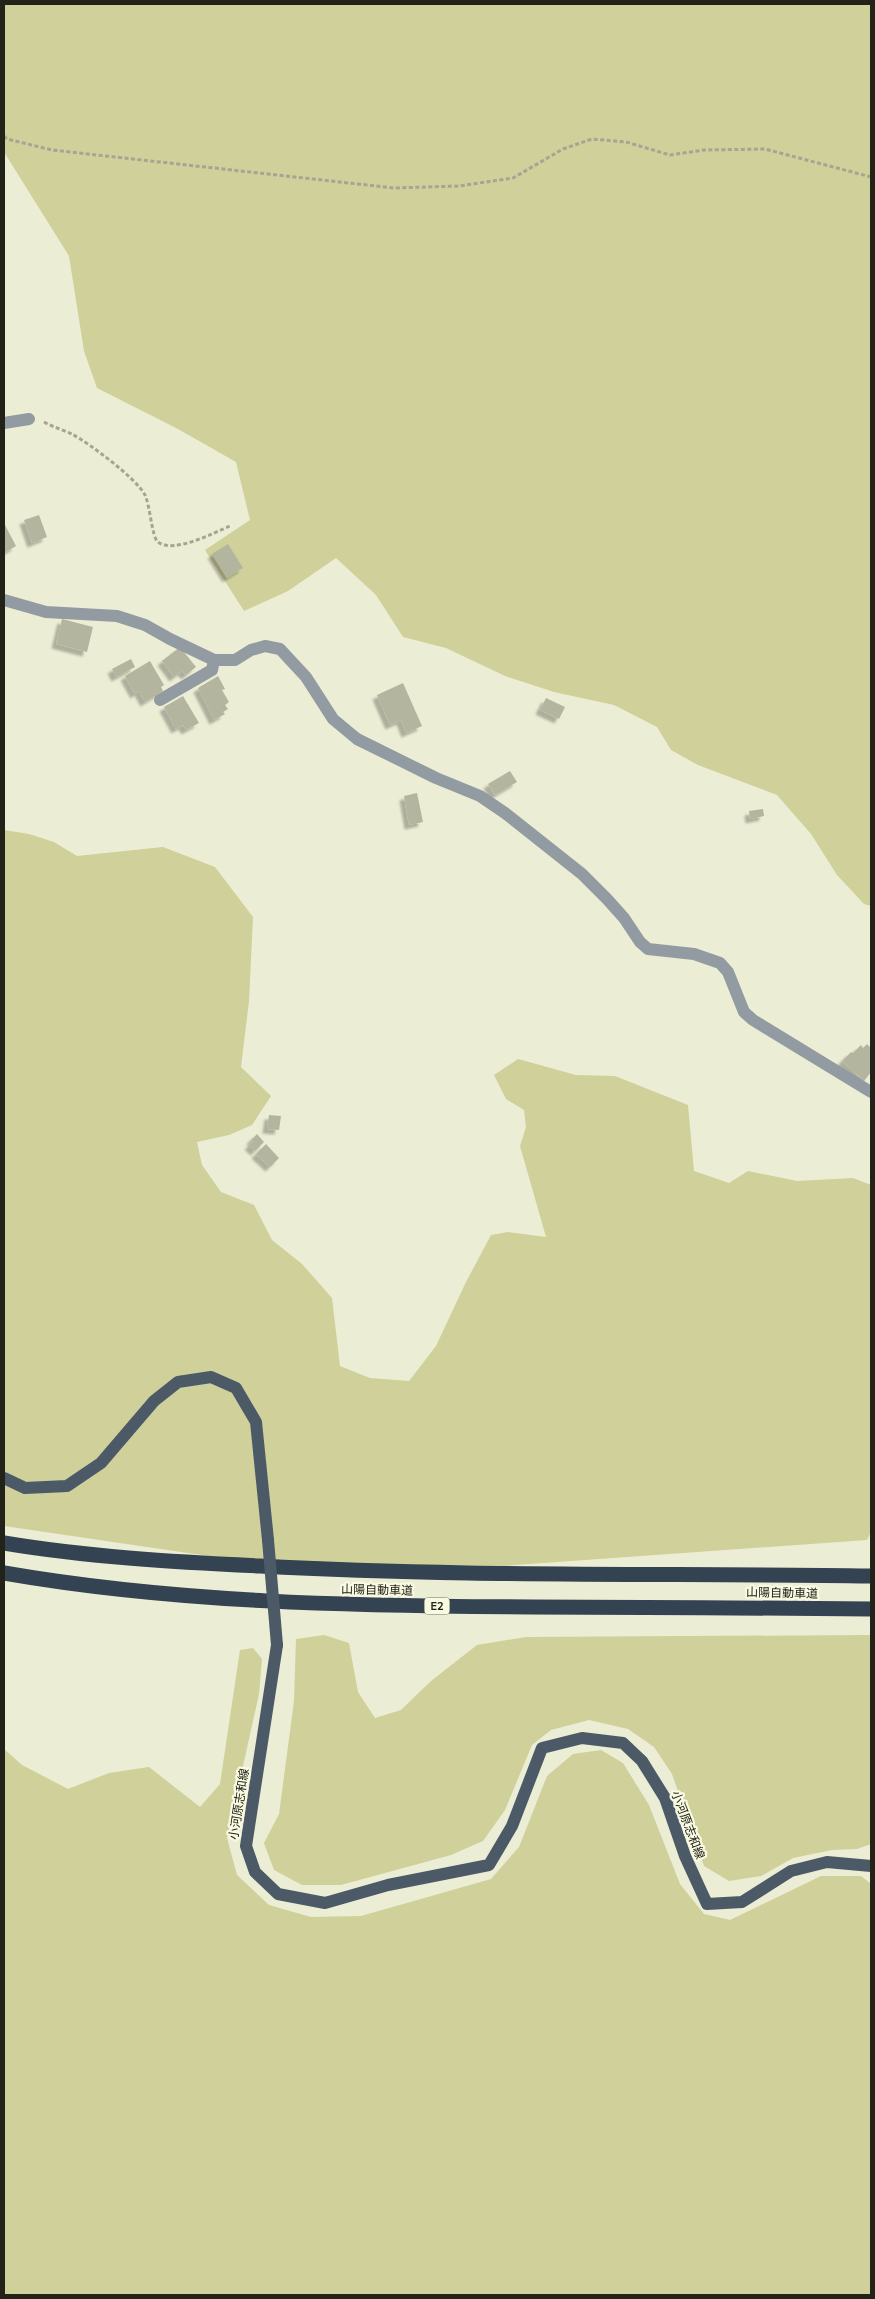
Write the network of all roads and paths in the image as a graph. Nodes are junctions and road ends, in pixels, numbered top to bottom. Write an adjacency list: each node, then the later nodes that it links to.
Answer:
1 (4, 136): 2 (path)
2 (871, 177)
3 (29, 419): 4 (street); 5 (path)
4 (4, 423)
5 (230, 526)
6 (4, 600): 7 (street)
7 (214, 660): 8 (street); 9 (street)
8 (160, 700)
9 (871, 1092)
10 (4, 1478): 15 (main road, 小河原志和線, bridge)
11 (4, 1543): 13 (highway, 山陽自動車道)
12 (4, 1573): 14 (highway, 山陽自動車道 / E2)
13 (871, 1576)
14 (871, 1609)
15 (871, 1866)

